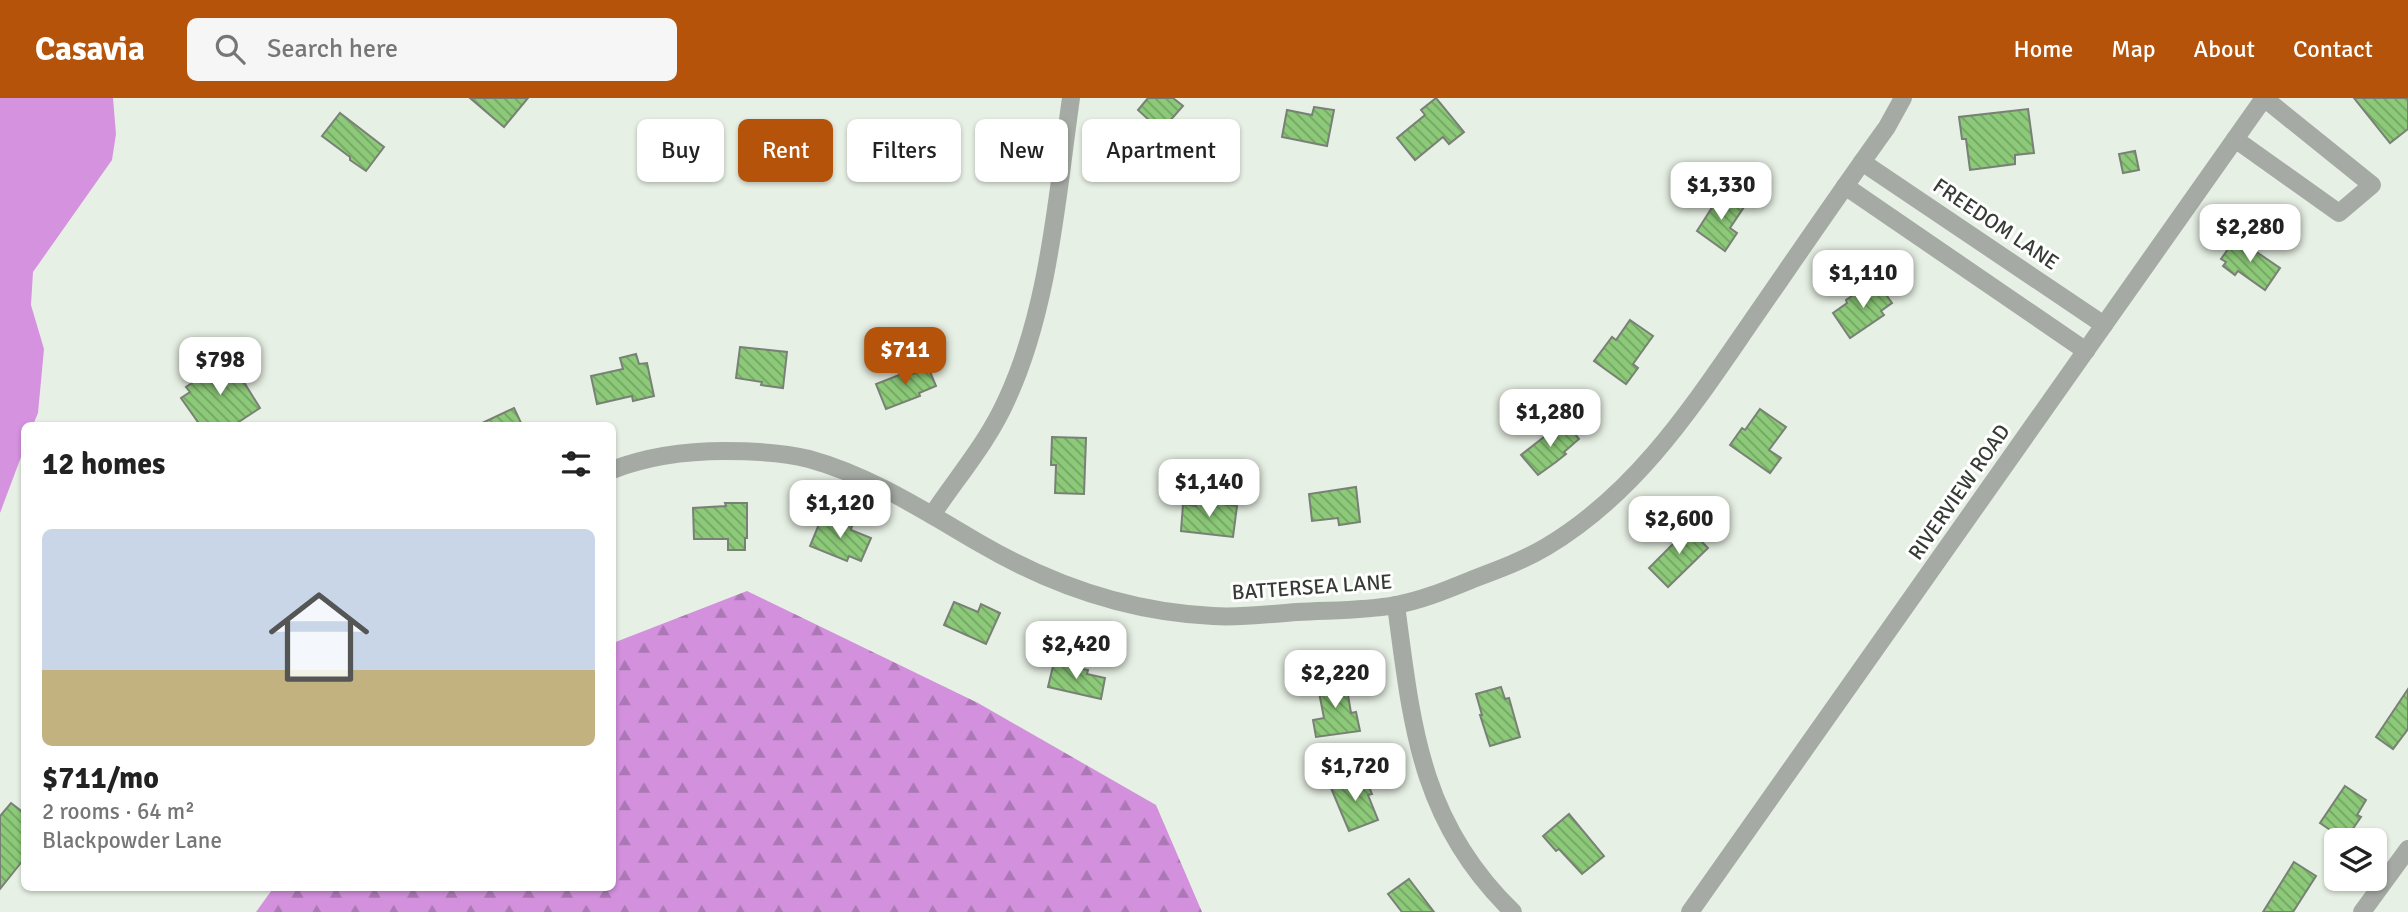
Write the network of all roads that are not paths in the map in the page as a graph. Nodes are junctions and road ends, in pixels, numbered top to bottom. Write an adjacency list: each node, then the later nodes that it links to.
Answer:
1 (1071, 98): 10 (street)
2 (1903, 98): 5 (street, BATTERSEA LANE)
3 (2264, 98): 4 (street, RIVERVIEW ROAD); 4 (street)
4 (2235, 139): 7 (street, RIVERVIEW ROAD)
5 (1862, 162): 6 (street, BATTERSEA LANE); 7 (street, FREEDOM LANE)
6 (1845, 186): 8 (street); 11 (street, BATTERSEA LANE)
7 (2104, 325): 8 (street, RIVERVIEW ROAD)
8 (2086, 351): 14 (street, RIVERVIEW ROAD)
9 (616, 469): 10 (street, BATTERSEA LANE)
10 (932, 515): 11 (street, BATTERSEA LANE)
11 (1396, 605): 13 (street)
12 (2408, 849): 15 (street)
13 (1513, 912)
14 (1690, 912)
15 (2362, 912)

